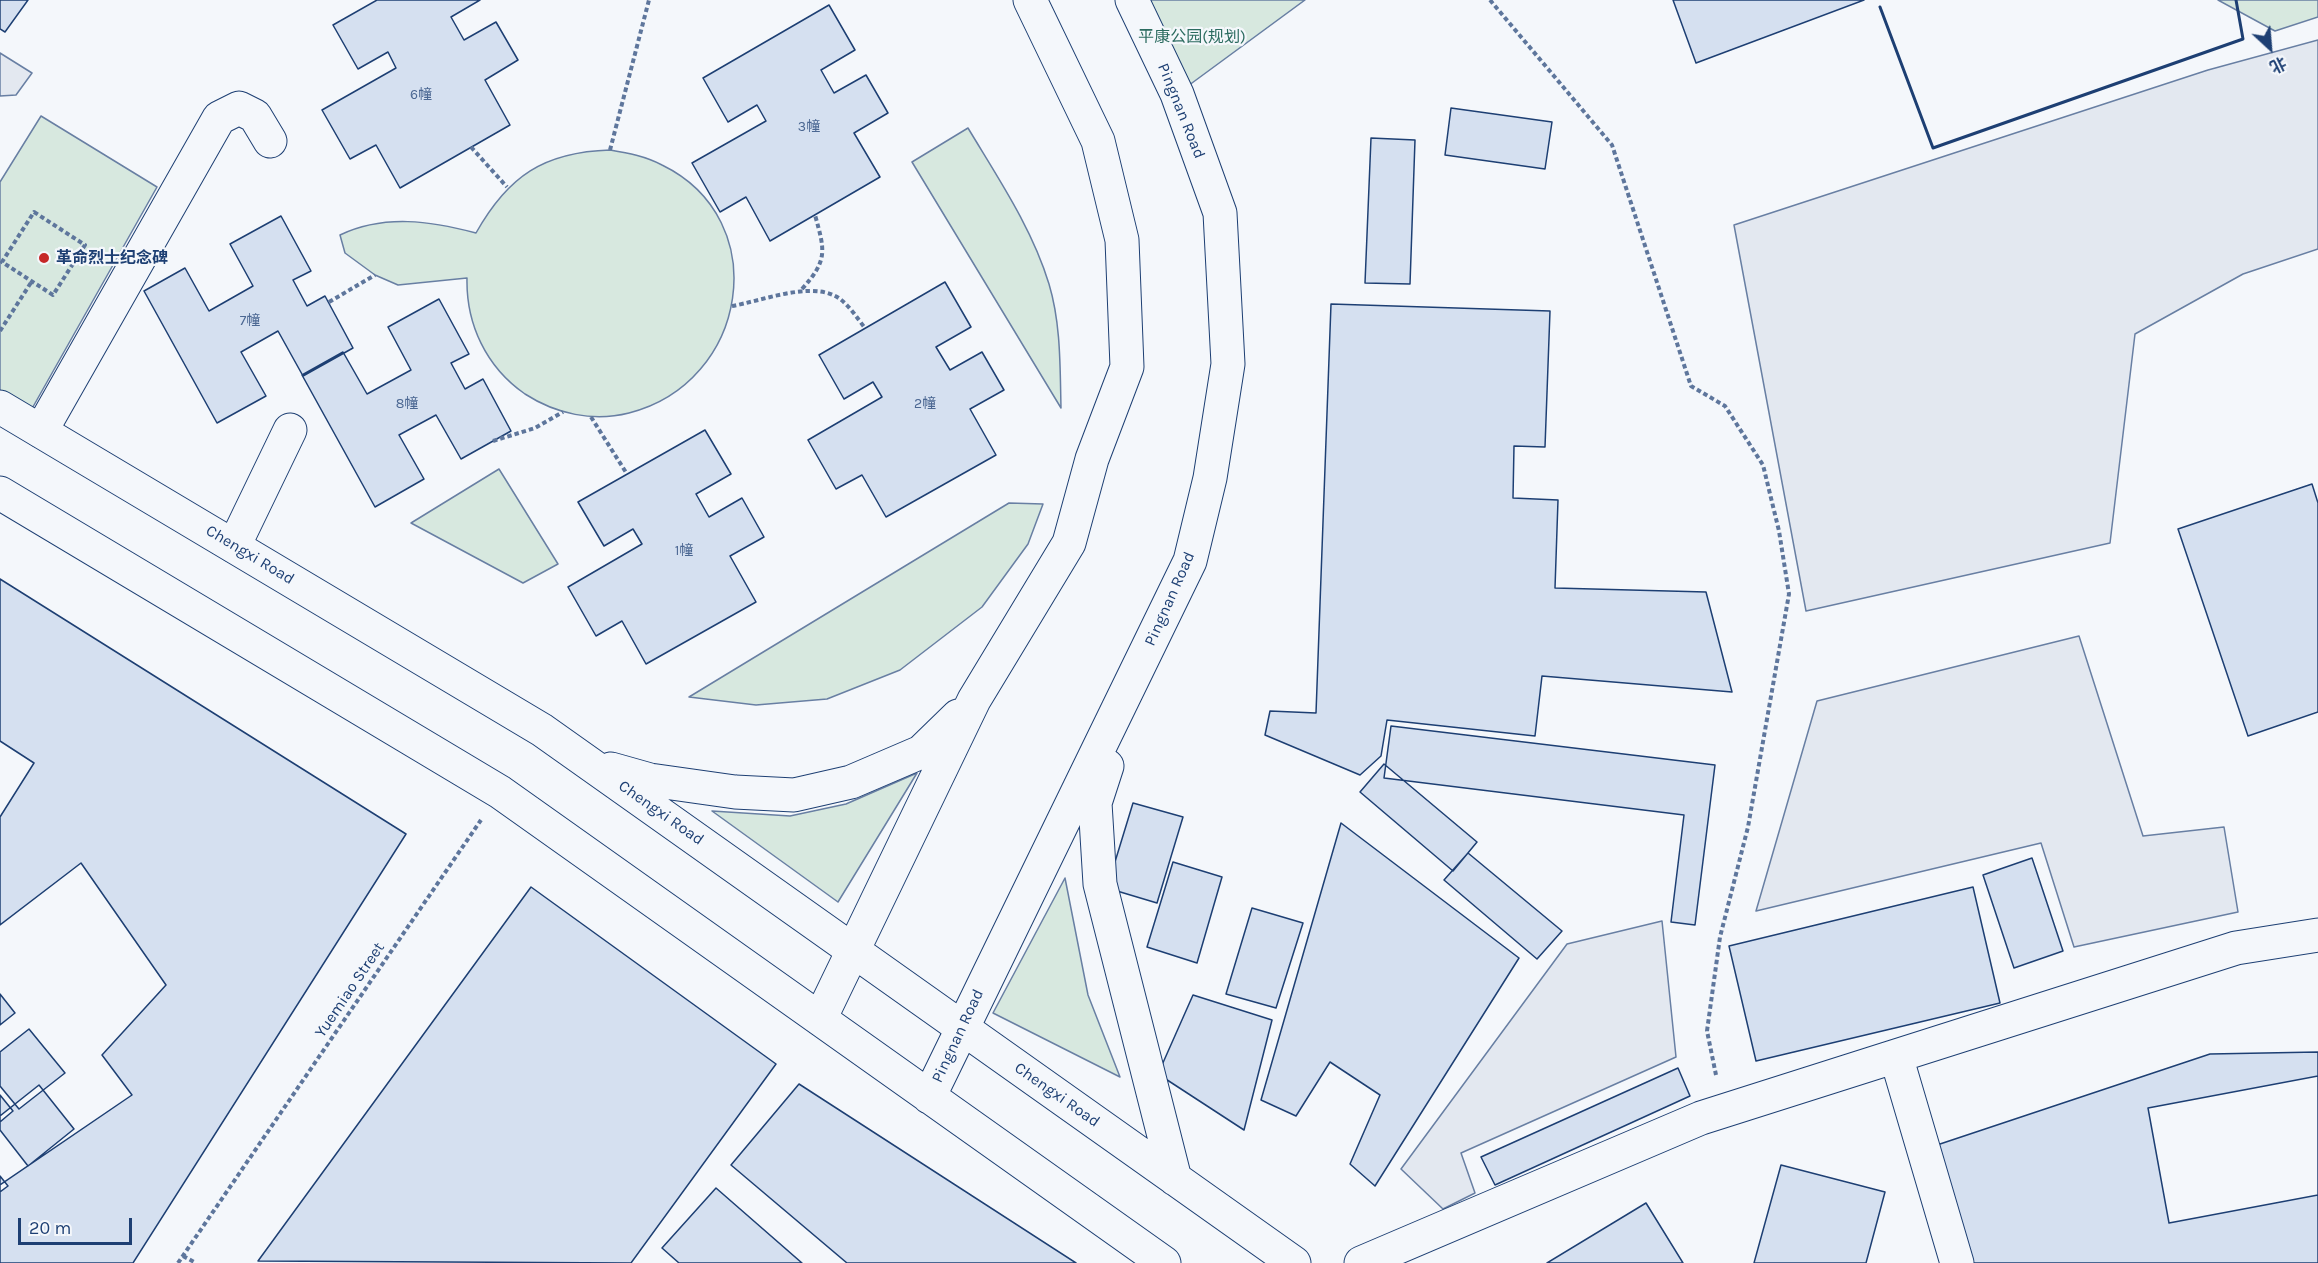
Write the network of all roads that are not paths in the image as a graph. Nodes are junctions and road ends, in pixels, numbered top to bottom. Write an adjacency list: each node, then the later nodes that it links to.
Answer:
1 (1030, 0): 10 (main road)
2 (1132, 0): 9 (main road, Pingnan Road)
3 (270, 141): 6 (main road)
4 (0, 407): 6 (main road, Chengxi Road)
5 (290, 430): 8 (main road)
6 (41, 431): 8 (main road, Chengxi Road)
7 (0, 493): 14 (main road)
8 (234, 546): 11 (main road, Chengxi Road)
9 (1135, 675): 15 (main road, Pingnan Road); 18 (main road)
10 (974, 700): 11 (main road); 13 (main road)
11 (591, 763): 13 (main road, Chengxi Road)
12 (2318, 935): 16 (main road)
13 (853, 950): 14 (main road); 15 (main road, Chengxi Road)
14 (820, 1019): 17 (main road)
15 (962, 1027): 17 (main road, Pingnan Road); 18 (main road, Chengxi Road)
16 (1896, 1056): 21 (main road); 22 (main road)
17 (929, 1097): 19 (main road)
18 (1175, 1179): 20 (main road, Chengxi Road)
19 (1164, 1263)
20 (1294, 1263)
21 (1361, 1263)
22 (1957, 1263)

